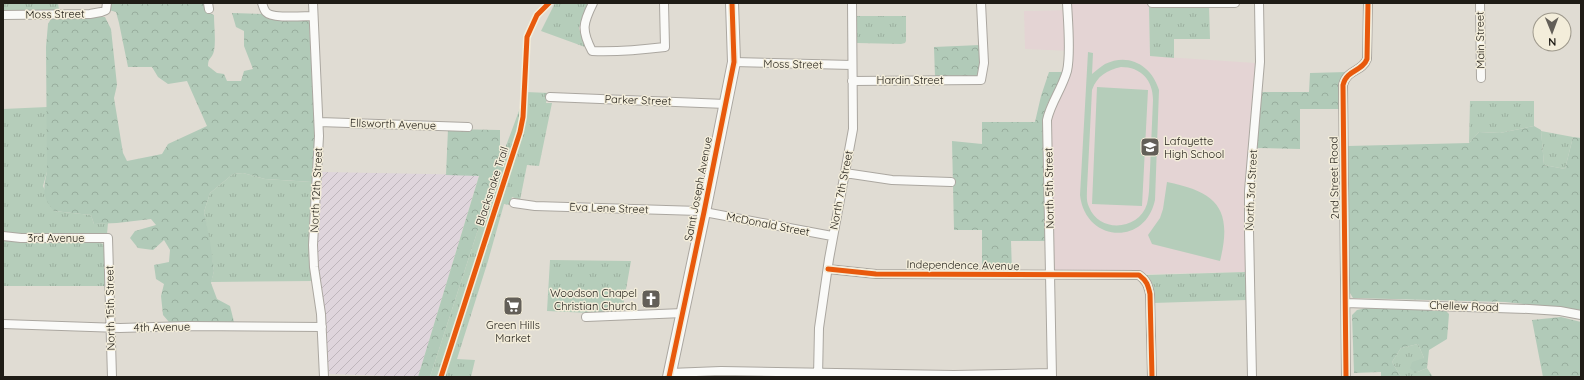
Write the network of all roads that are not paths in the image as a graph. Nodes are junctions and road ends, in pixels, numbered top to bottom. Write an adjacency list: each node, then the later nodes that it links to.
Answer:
1 (262, 3): 16 (street)
2 (313, 3): 16 (street, North 12th Street)
3 (593, 3): 4 (street)
4 (664, 3)
5 (732, 3): 17 (main road, Saint Joseph Avenue)
6 (852, 3): 18 (street, North 7th Street)
7 (981, 3): 20 (street, Hardin Street)
8 (1067, 3): 33 (street, North 5th Street)
9 (1152, 3): 10 (street)
10 (1235, 3)
11 (1259, 3): 49 (street, North 3rd Street)
12 (1368, 3): 34 (street, 2nd Street Road)
13 (1480, 3): 19 (street, Main Street)
14 (106, 6): 15 (street, Moss Street)
15 (3, 15)
16 (313, 16): 23 (street, North 12th Street)
17 (734, 62): 18 (street, Moss Street); 22 (main road, Saint Joseph Avenue)
18 (852, 65): 20 (street, North 7th Street)
19 (1481, 78)
20 (852, 81): 25 (street, North 7th Street)
21 (550, 97): 22 (street, Parker Street)
22 (726, 104): 28 (main road, Saint Joseph Avenue)
23 (319, 122): 24 (street, Ellsworth Avenue); 39 (street, North 12th Street)
24 (468, 127)
25 (845, 173): 26 (street); 30 (street, North 7th Street)
26 (950, 182)
27 (514, 203): 28 (street, Eva Lene Street)
28 (704, 212): 30 (street, McDonald Street); 35 (main road, Saint Joseph Avenue)
29 (3, 236): 31 (street, 3rd Avenue)
30 (832, 236): 32 (street, North 7th Street)
31 (108, 238): 40 (street, North 15th Street)
32 (828, 269): 33 (street, Independence Avenue); 43 (street, North 7th Street)
33 (1050, 276): 45 (street, North 5th Street); 48 (street, Independence Avenue)
34 (1346, 303): 36 (street, Chellew Road); 50 (street, 2nd Street Road)
35 (682, 313): 37 (street); 42 (main road, Saint Joseph Avenue)
36 (1581, 315)
37 (586, 317)
38 (3, 324): 40 (street, 4th Avenue)
39 (322, 327): 40 (street, 4th Avenue); 47 (street, North 12th Street)
40 (110, 328): 46 (street, North 15th Street)
41 (721, 374): 42 (street); 43 (street)
42 (669, 375)
43 (818, 375): 44 (street)
44 (913, 375): 45 (street)
45 (1052, 375)
46 (112, 377)
47 (324, 377)
48 (1152, 377)
49 (1252, 377)
50 (1346, 377)

